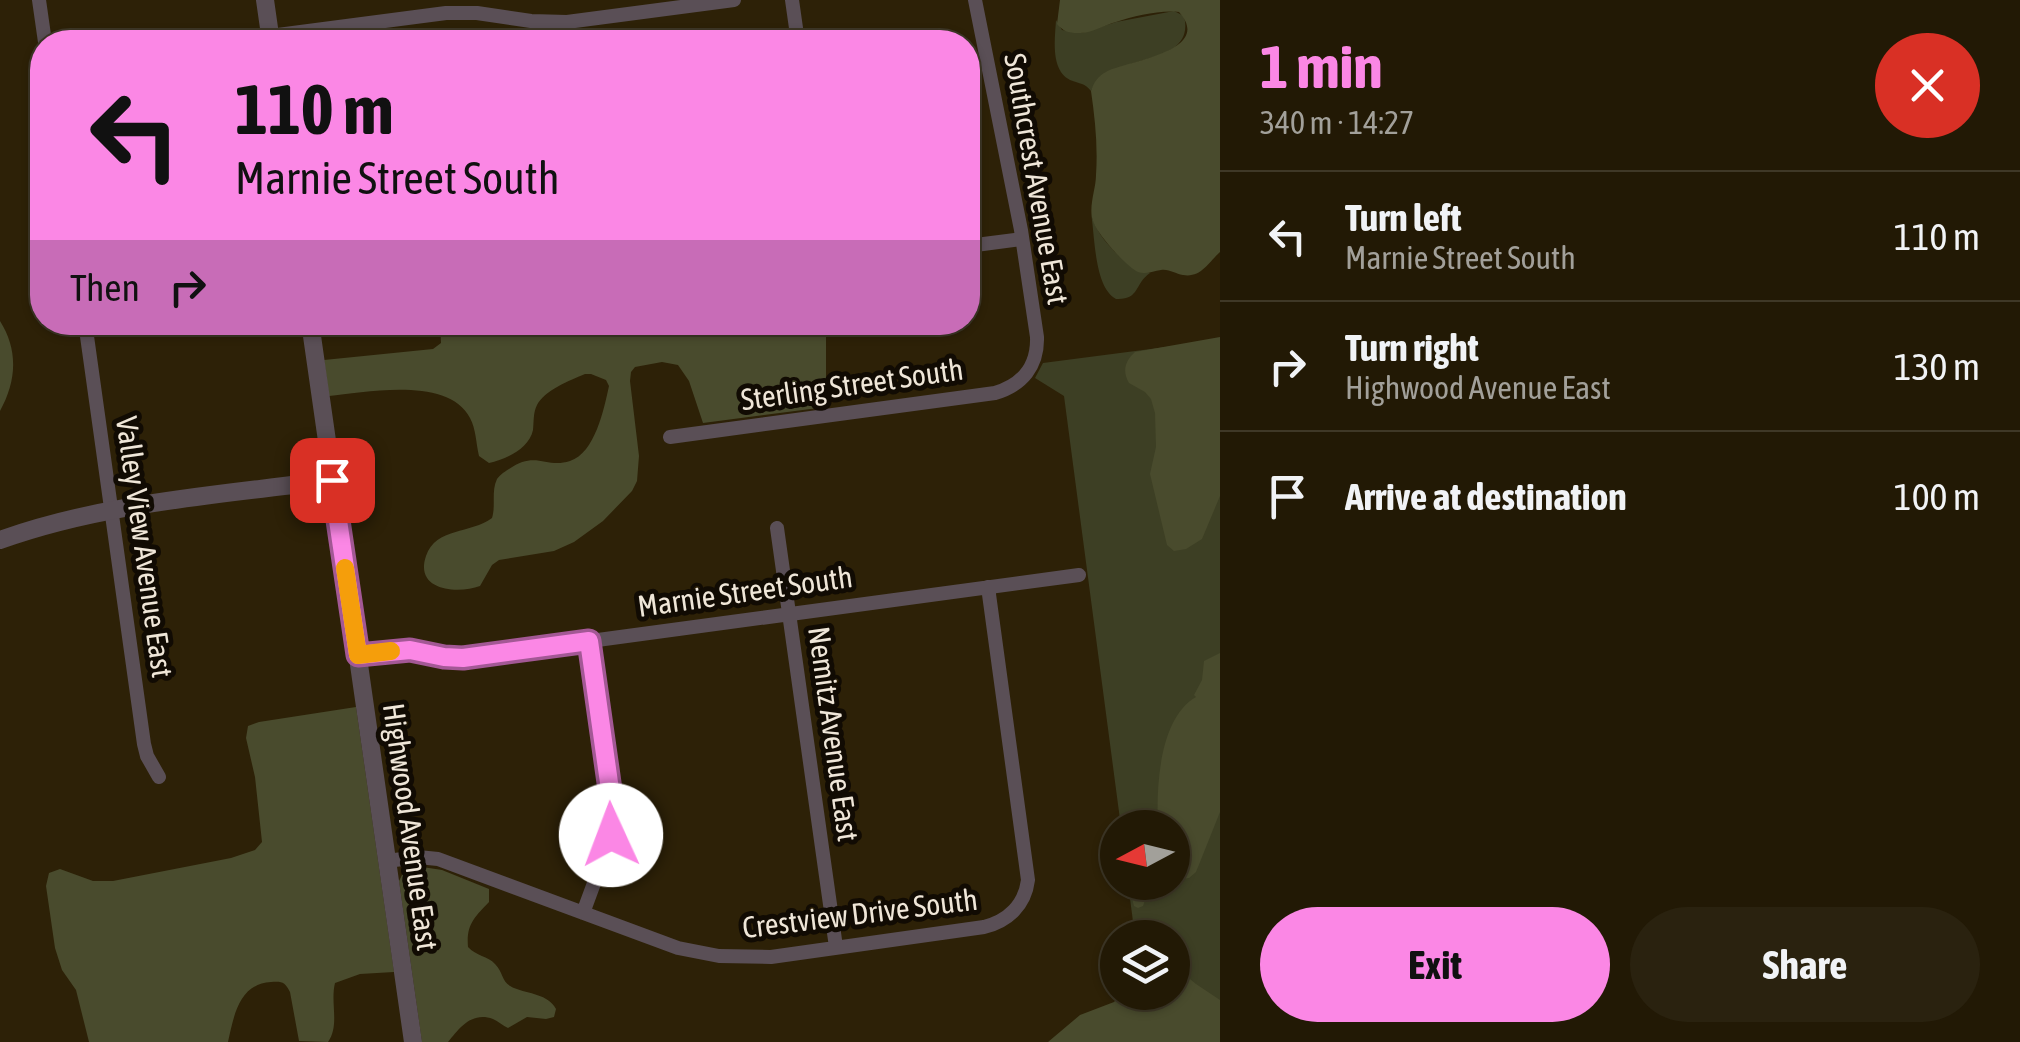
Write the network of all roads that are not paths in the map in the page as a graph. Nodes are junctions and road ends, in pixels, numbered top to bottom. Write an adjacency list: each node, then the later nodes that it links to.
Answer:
1 (39, 0): 6 (street)
2 (265, 0): 7 (street)
3 (734, 0): 8 (street)
4 (792, 0): 9 (street)
5 (975, 0): 10 (street, Southcrest Avenue East)
6 (43, 30)
7 (269, 30)
8 (335, 30)
9 (796, 30)
10 (1022, 238): 11 (street); 14 (street, Southcrest Avenue East)
11 (980, 244)
12 (87, 335): 17 (street, Valley View Avenue East)
13 (312, 335): 16 (street, Highwood Avenue East)
14 (1031, 368): 15 (street, Sterling Street South)
15 (670, 436)
16 (332, 480): 17 (street); 24 (street, Highwood Avenue East)
17 (112, 510): 19 (street); 25 (street, Valley View Avenue East)
18 (777, 528): 22 (street, Nemitz Avenue East)
19 (0, 540)
20 (1079, 576): 21 (street, Marnie Street South)
21 (988, 587): 22 (street, Marnie Street South); 28 (street, Crestview Drive South)
22 (788, 614): 23 (street, Marnie Street South); 28 (street, Nemitz Avenue East)
23 (589, 641): 24 (street, Marnie Street South); 27 (street)
24 (358, 655): 26 (street, Highwood Avenue East)
25 (159, 777)
26 (387, 861): 27 (street, Crestview Drive South); 29 (street, Highwood Avenue East)
27 (583, 913): 28 (street, Crestview Drive South)
28 (836, 948)
29 (413, 1042)

